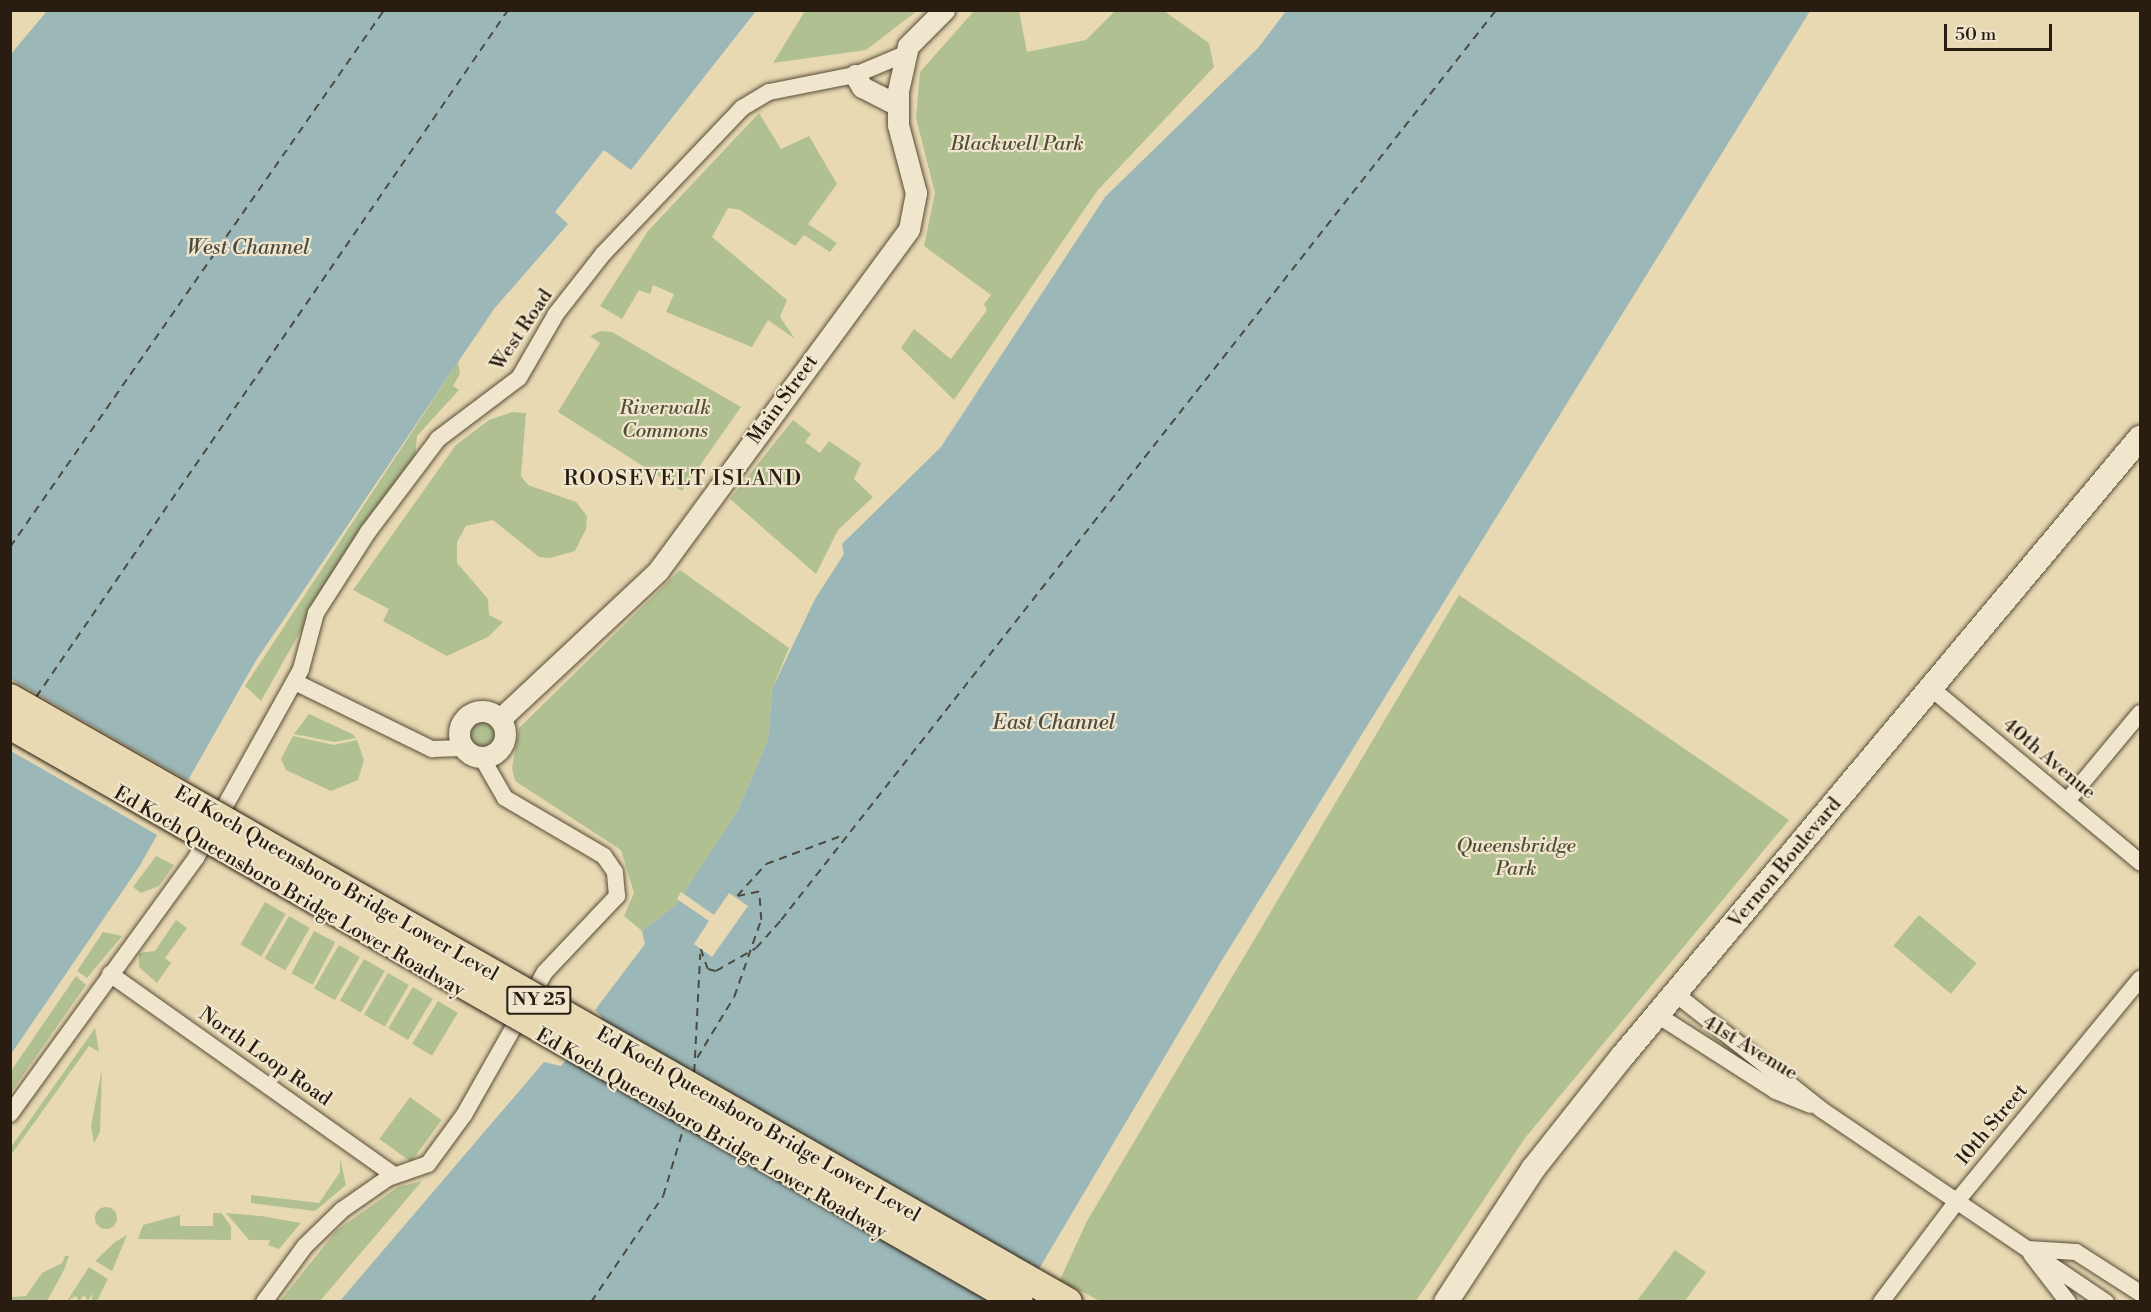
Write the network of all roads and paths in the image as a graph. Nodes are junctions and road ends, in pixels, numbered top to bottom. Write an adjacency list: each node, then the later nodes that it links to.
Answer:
1 (944, 10): 2 (street)
2 (905, 54): 3 (street); 4 (street, Main Street)
3 (855, 75): 4 (street); 6 (street, West Road)
4 (897, 105): 11 (street, Main Street)
5 (2140, 438): 7 (main road, Vernon Boulevard)
6 (295, 682): 14 (street); 18 (street, West Road)
7 (1932, 689): 16 (street, 40th Avenue); 20 (main road, Vernon Boulevard)
8 (10, 698): 32 (highway, Ed Koch Queensboro Bridge Lower Level / NY 25, bridge)
9 (10, 706): 31 (highway)
10 (2140, 713): 16 (street)
11 (500, 719): 14 (street); 15 (street)
12 (10, 725): 30 (highway, bridge)
13 (10, 733): 29 (highway, Ed Koch Queensboro Bridge Lower Roadway / NY 25)
14 (463, 748): 15 (street)
15 (482, 758): 24 (street)
16 (2067, 801): 17 (street, 40th Avenue)
17 (2140, 862)
18 (110, 974): 23 (street, West Road); 24 (street, North Loop Road)
19 (2140, 979): 25 (street, 10th Street)
20 (1677, 995): 21 (main road, Vernon Boulevard); 22 (street, 41st Avenue)
21 (1659, 1016): 22 (street, 41st Avenue); 33 (main road, Vernon Boulevard)
22 (1822, 1110): 25 (street, 41st Avenue)
23 (10, 1114)
24 (394, 1175): 28 (street)
25 (1957, 1201): 26 (street, 41st Avenue); 34 (street, 10th Street)
26 (2027, 1249): 27 (street); 35 (street, 41st Avenue); 36 (street, 41st Avenue)
27 (2140, 1293)
28 (264, 1302)
29 (1005, 1302)
30 (1019, 1302)
31 (1052, 1302)
32 (1068, 1302)
33 (1446, 1302)
34 (1881, 1302)
35 (2068, 1302)
36 (2106, 1302)

